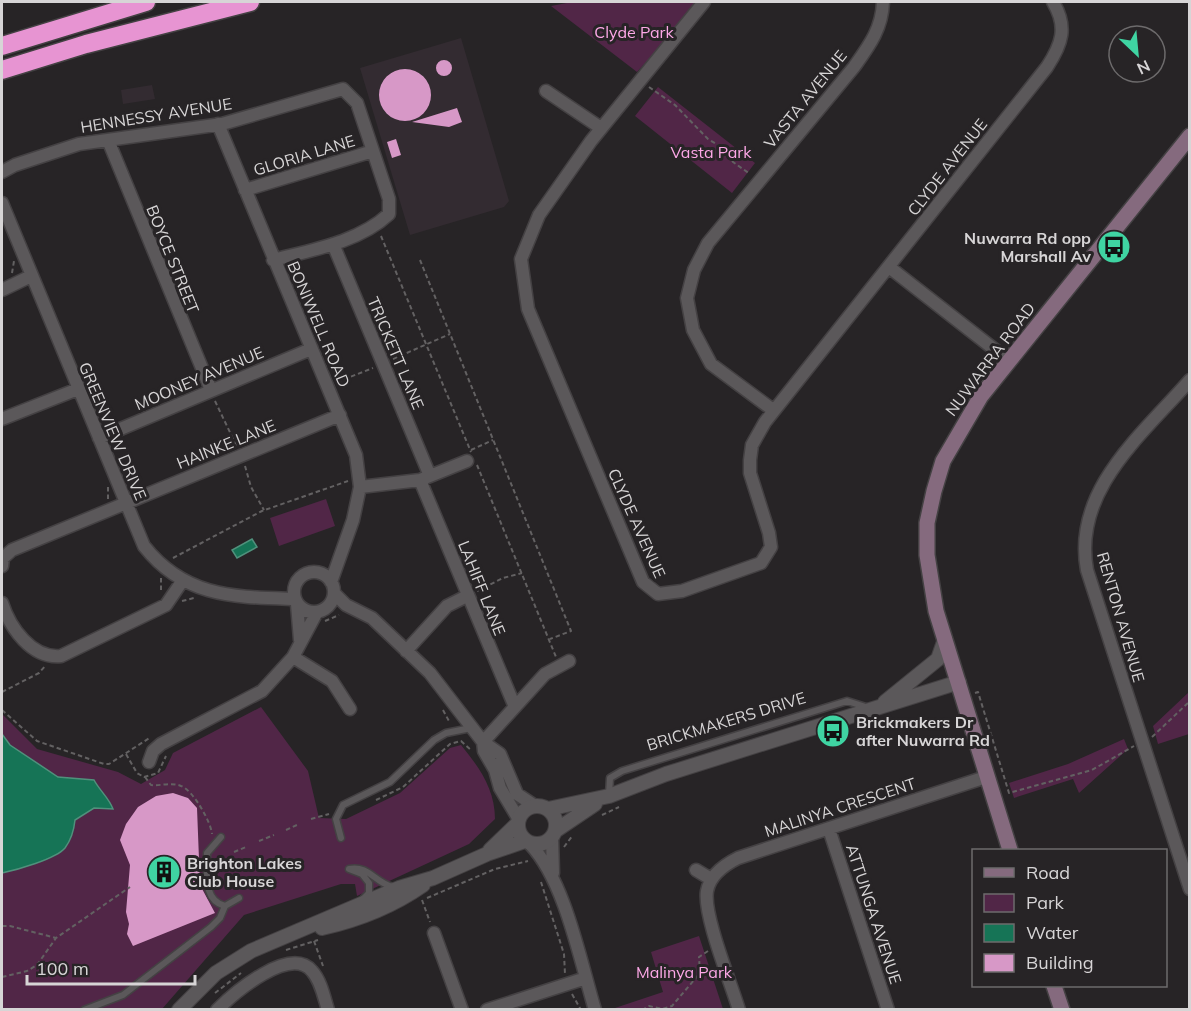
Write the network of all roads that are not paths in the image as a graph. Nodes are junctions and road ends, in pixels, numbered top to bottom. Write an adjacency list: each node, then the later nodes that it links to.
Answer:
1 (146, 2): 6 (highway)
2 (250, 2): 7 (highway)
3 (704, 2): 10 (street, CLYDE AVENUE)
4 (883, 2): 27 (street, VASTA AVENUE)
5 (1053, 2): 19 (street, CLYDE AVENUE)
6 (2, 46)
7 (2, 70)
8 (546, 91): 10 (street)
9 (218, 124): 12 (street, HENNESSY AVENUE); 13 (street, HENNESSY AVENUE); 15 (street, BONIWELL ROAD)
10 (601, 128): 27 (street, CLYDE AVENUE)
11 (1190, 136): 23 (main road, NUWARRA ROAD)
12 (108, 140): 14 (street, HENNESSY AVENUE); 26 (street, BOYCE STREET)
13 (373, 151): 15 (street, GLORIA LANE); 17 (street, HENNESSY AVENUE)
14 (2, 172)
15 (245, 190): 18 (street, BONIWELL ROAD)
16 (2, 203): 20 (street, GREENVIEW DRIVE)
17 (333, 244): 18 (street, HENNESSY AVENUE); 32 (street, TRICKETT LANE)
18 (273, 260): 22 (street, BONIWELL ROAD)
19 (889, 267): 23 (street); 27 (street, CLYDE AVENUE)
20 (32, 276): 21 (street); 25 (street, GREENVIEW DRIVE)
21 (2, 290)
22 (311, 349): 26 (street, MOONEY AVENUE); 28 (street, BONIWELL ROAD)
23 (1008, 360): 47 (main road, NUWARRA ROAD)
24 (1190, 380): 75 (street, RENTON AVENUE)
25 (78, 389): 29 (street); 30 (street, GREENVIEW DRIVE)
26 (213, 396): 30 (street, MOONEY AVENUE)
27 (773, 410)
28 (340, 415): 33 (street, BONIWELL ROAD); 34 (street, HAINKE LANE)
29 (2, 420)
30 (99, 438): 34 (street, GREENVIEW DRIVE)
31 (469, 455): 32 (street)
32 (425, 478): 33 (street); 41 (street, LAHIFF LANE)
33 (360, 483): 35 (street, BONIWELL ROAD)
34 (125, 503): 36 (street, HAINKE LANE); 38 (street, GREENVIEW DRIVE)
35 (346, 542): 37 (street); 40 (street, BONIWELL ROAD)
36 (2, 566)
37 (314, 572): 39 (street); 40 (street)
38 (183, 580): 42 (street, GREENVIEW DRIVE); 44 (street)
39 (296, 583): 42 (street, GREENVIEW DRIVE); 43 (street)
40 (333, 588): 45 (street); 46 (street)
41 (467, 596): 49 (street); 53 (street, LAHIFF LANE)
42 (262, 598): 43 (street, GREENVIEW DRIVE)
43 (296, 601): 45 (street); 48 (street)
44 (2, 603)
45 (322, 609): 46 (street); 48 (street)
46 (346, 611): 49 (street)
47 (945, 639): 52 (main road, NUWARRA ROAD); 54 (street)
48 (300, 644): 50 (street)
49 (406, 651): 56 (street)
50 (293, 657): 55 (street); 58 (street)
51 (569, 661): 53 (street)
52 (958, 682): 54 (street, BRICKMAKERS DRIVE); 59 (main road, NUWARRA ROAD)
53 (515, 707): 57 (street)
54 (874, 708): 60 (street, BRICKMAKERS DRIVE)
55 (350, 709)
56 (471, 727): 57 (street); 66 (lane)
57 (483, 742): 61 (street); 62 (street)
58 (149, 762)
59 (986, 777): 63 (street, MALINYA CRESCENT); 68 (main road, NUWARRA ROAD)
60 (609, 796): 61 (street, BRICKMAKERS DRIVE); 64 (street, BRICKMAKERS DRIVE)
61 (541, 807): 62 (street); 64 (street)
62 (518, 821): 67 (street); 69 (street)
63 (829, 829): 73 (street, MALINYA CRESCENT); 91 (street, ATTUNGA AVENUE)
64 (554, 834): 67 (street); 72 (street)
65 (221, 837): 77 (lane)
66 (340, 838)
67 (528, 842): 69 (street); 72 (street)
68 (1011, 849)
69 (487, 854): 71 (street)
70 (696, 870): 73 (street)
71 (433, 878): 74 (street); 79 (street)
72 (554, 878): 81 (street)
73 (711, 879): 90 (street)
74 (399, 888): 78 (street); 78 (lane)
75 (1190, 889)
76 (239, 898): 77 (lane)
77 (225, 906): 83 (lane)
78 (337, 915): 79 (street)
79 (297, 933): 84 (street)
80 (434, 933): 87 (street)
81 (586, 978): 88 (street); 89 (street)
82 (1054, 987): 92 (main road)
83 (84, 1010)
84 (179, 1010)
85 (217, 1010): 86 (street)
86 (328, 1010)
87 (462, 1010)
88 (486, 1010)
89 (596, 1010)
90 (739, 1010)
91 (888, 1010)
92 (1062, 1010)

